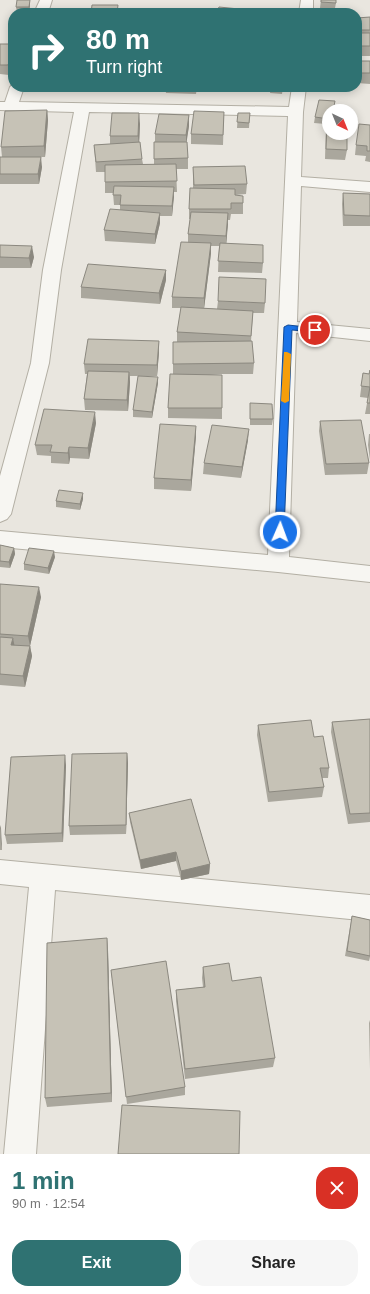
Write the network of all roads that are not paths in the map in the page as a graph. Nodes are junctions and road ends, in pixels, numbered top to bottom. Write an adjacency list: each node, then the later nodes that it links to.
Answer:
1 (14, 92): 3 (street)
2 (298, 92): 5 (street)
3 (5, 107): 4 (street)
4 (82, 109): 5 (street); 10 (street)
5 (296, 112): 6 (street)
6 (294, 181): 7 (street); 8 (street)
7 (370, 187)
8 (288, 327): 9 (street); 12 (street)
9 (370, 335)
10 (0, 514)
11 (0, 539): 12 (street)
12 (278, 564): 13 (street)
13 (370, 574)
14 (0, 872): 15 (street)
15 (43, 876): 16 (street); 17 (street)
16 (370, 908)
17 (20, 1154)

